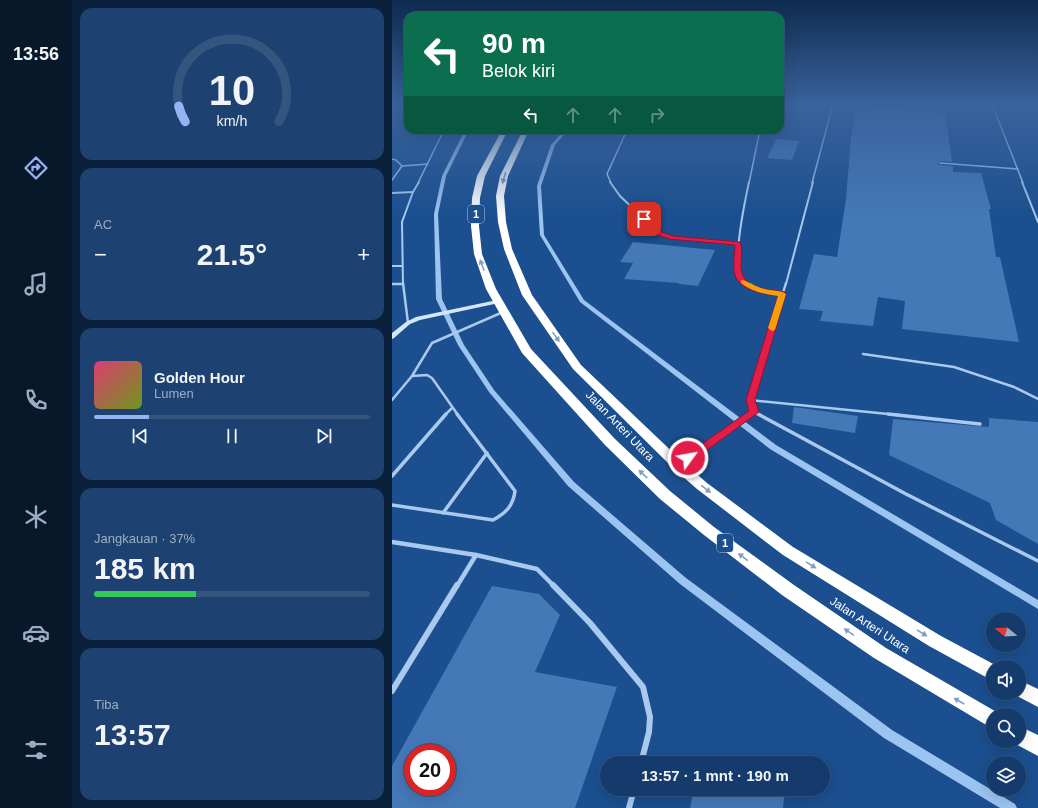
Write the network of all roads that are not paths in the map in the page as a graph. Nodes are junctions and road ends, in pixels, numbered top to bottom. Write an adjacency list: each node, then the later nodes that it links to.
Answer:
1 (438, 142): 10 (lane)
2 (499, 142): 23 (highway, Jalan Arteri Utara / 1, one-way to 2)
3 (520, 142): 35 (highway, Jalan Arteri Utara / 1, one-way to 35)
4 (622, 142): 17 (lane)
5 (758, 142): 17 (lane)
6 (822, 142): 22 (lane)
7 (1007, 142): 12 (lane)
8 (392, 159): 11 (lane)
9 (940, 163): 12 (lane)
10 (428, 164): 11 (lane); 14 (lane)
11 (402, 166): 13 (lane)
12 (1018, 169): 16 (lane)
13 (392, 180)
14 (413, 192): 15 (lane); 19 (lane)
15 (392, 193)
16 (1038, 222)
17 (738, 243): 22 (lane)
18 (392, 266): 19 (lane)
19 (402, 266): 21 (lane)
20 (392, 284): 21 (lane)
21 (403, 284): 24 (lane)
22 (782, 294): 30 (lane)
23 (500, 307): 24 (street); 27 (lane); 46 (highway, Jalan Arteri Utara / 1, one-way to 23)
24 (408, 323): 25 (street)
25 (392, 337)
26 (863, 354): 28 (lane)
27 (412, 376): 29 (lane); 31 (lane)
28 (1038, 399)
29 (392, 400)
30 (750, 400): 32 (lane); 33 (lane)
31 (452, 408): 34 (lane); 36 (lane)
32 (754, 412): 35 (lane); 41 (lane)
33 (980, 424)
34 (487, 453): 38 (lane); 38 (lane)
35 (678, 465): 42 (highway, Jalan Arteri Utara / 1, one-way to 42)
36 (392, 476)
37 (392, 505): 38 (lane)
38 (443, 513)
39 (392, 542): 40 (street)
40 (476, 555): 43 (street); 49 (street)
41 (1038, 561)
42 (986, 669)
43 (392, 691)
44 (1026, 692): 45 (highway)
45 (1038, 698)
46 (986, 716)
47 (1026, 739): 48 (highway)
48 (1038, 746)
49 (643, 756)
50 (632, 796): 51 (street)
51 (629, 808)

